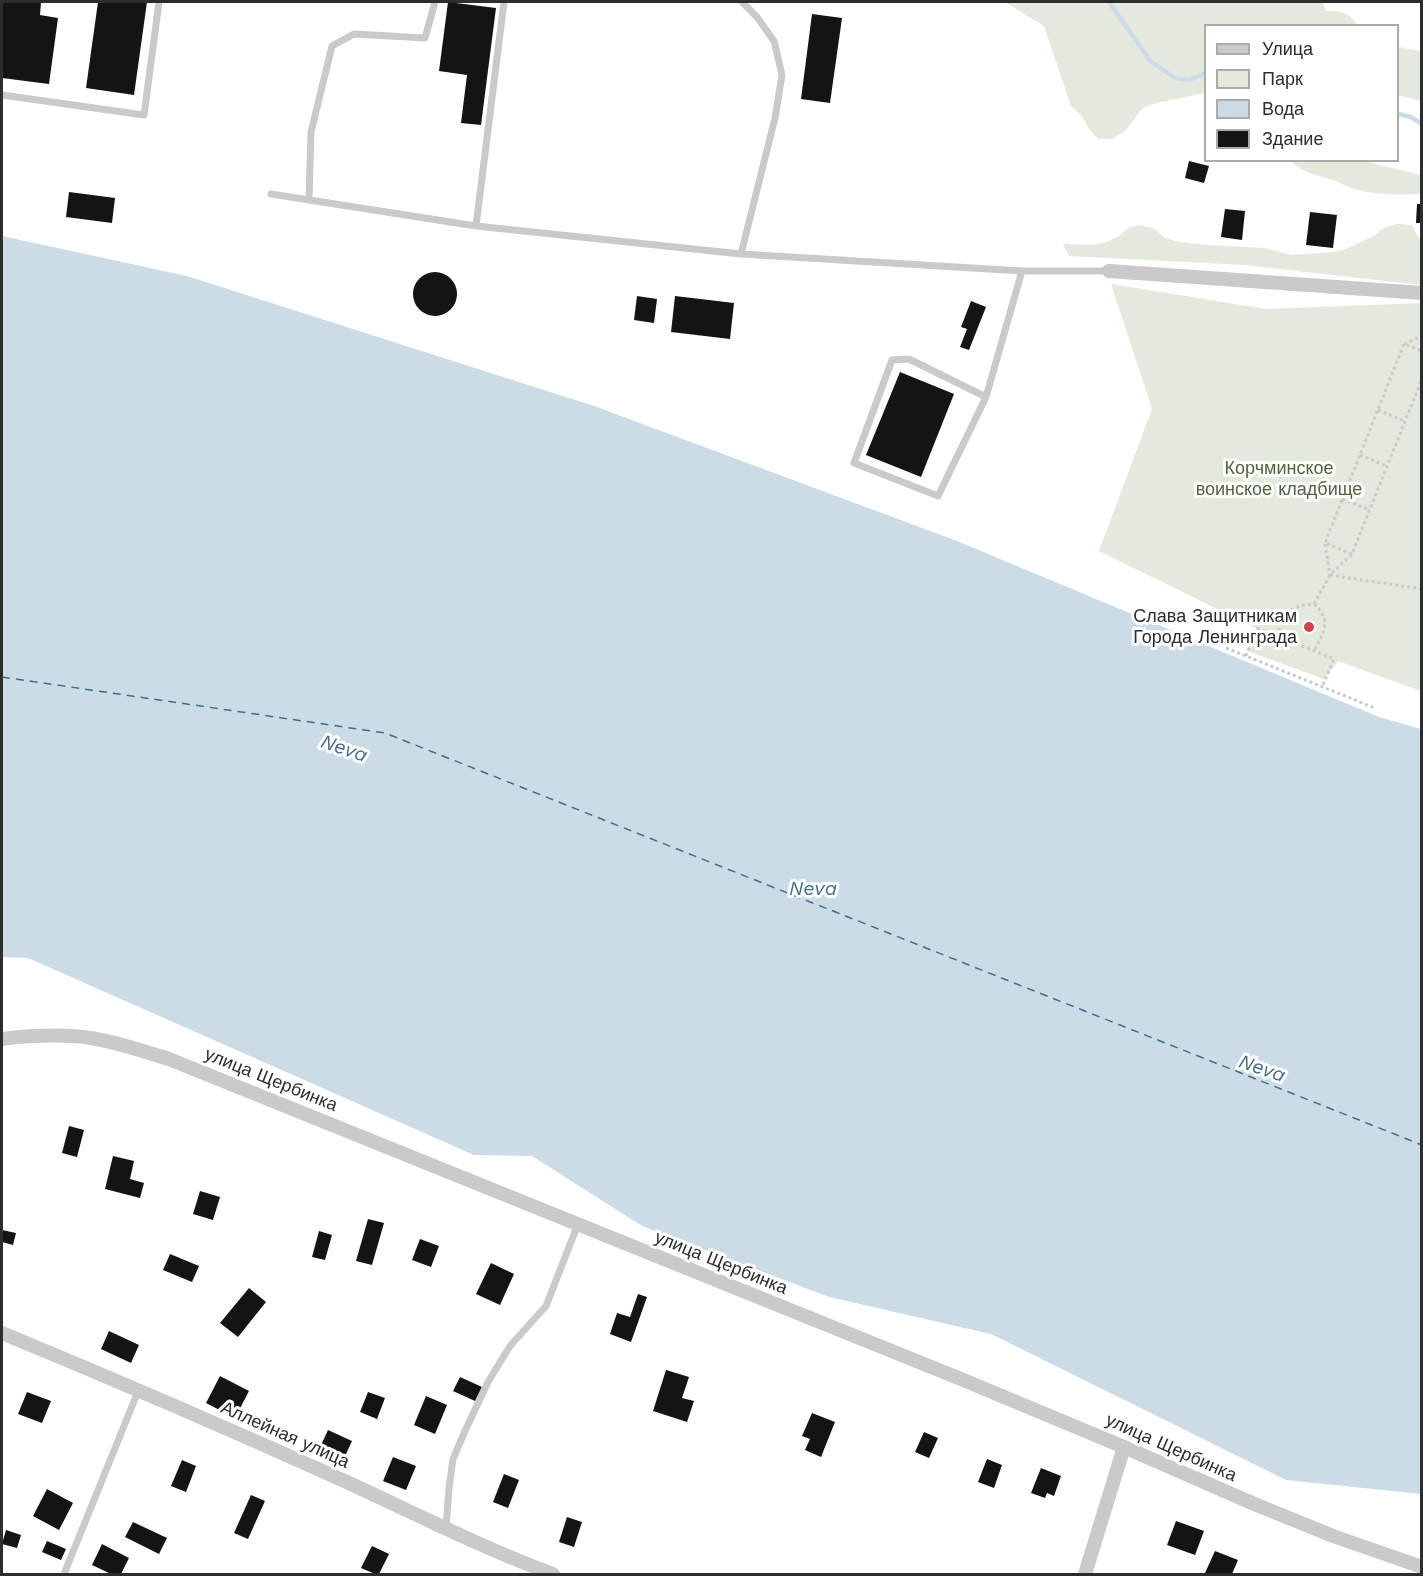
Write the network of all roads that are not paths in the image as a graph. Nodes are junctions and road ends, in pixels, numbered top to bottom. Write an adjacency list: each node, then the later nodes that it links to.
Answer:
1 (159, 2): 5 (lane)
2 (435, 2): 7 (lane)
3 (504, 2): 8 (lane)
4 (742, 2): 9 (lane)
5 (2, 95)
6 (270, 194): 7 (lane)
7 (309, 200): 8 (lane)
8 (476, 226): 9 (lane)
9 (741, 254): 10 (lane)
10 (1022, 271): 11 (lane); 13 (lane)
11 (1109, 271): 12 (street)
12 (1422, 293)
13 (986, 397): 13 (lane)
14 (2, 1039): 15 (street, улица Щербинка)
15 (578, 1224): 18 (street, улица Щербинка); 19 (lane)
16 (2, 1333): 17 (street, Аллейная улица)
17 (139, 1389): 19 (street, Аллейная улица); 21 (lane)
18 (1124, 1447): 20 (street, улица Щербинка); 23 (street)
19 (446, 1528): 22 (street, Аллейная улица)
20 (1418, 1569)
21 (64, 1575)
22 (553, 1575)
23 (1085, 1575)

